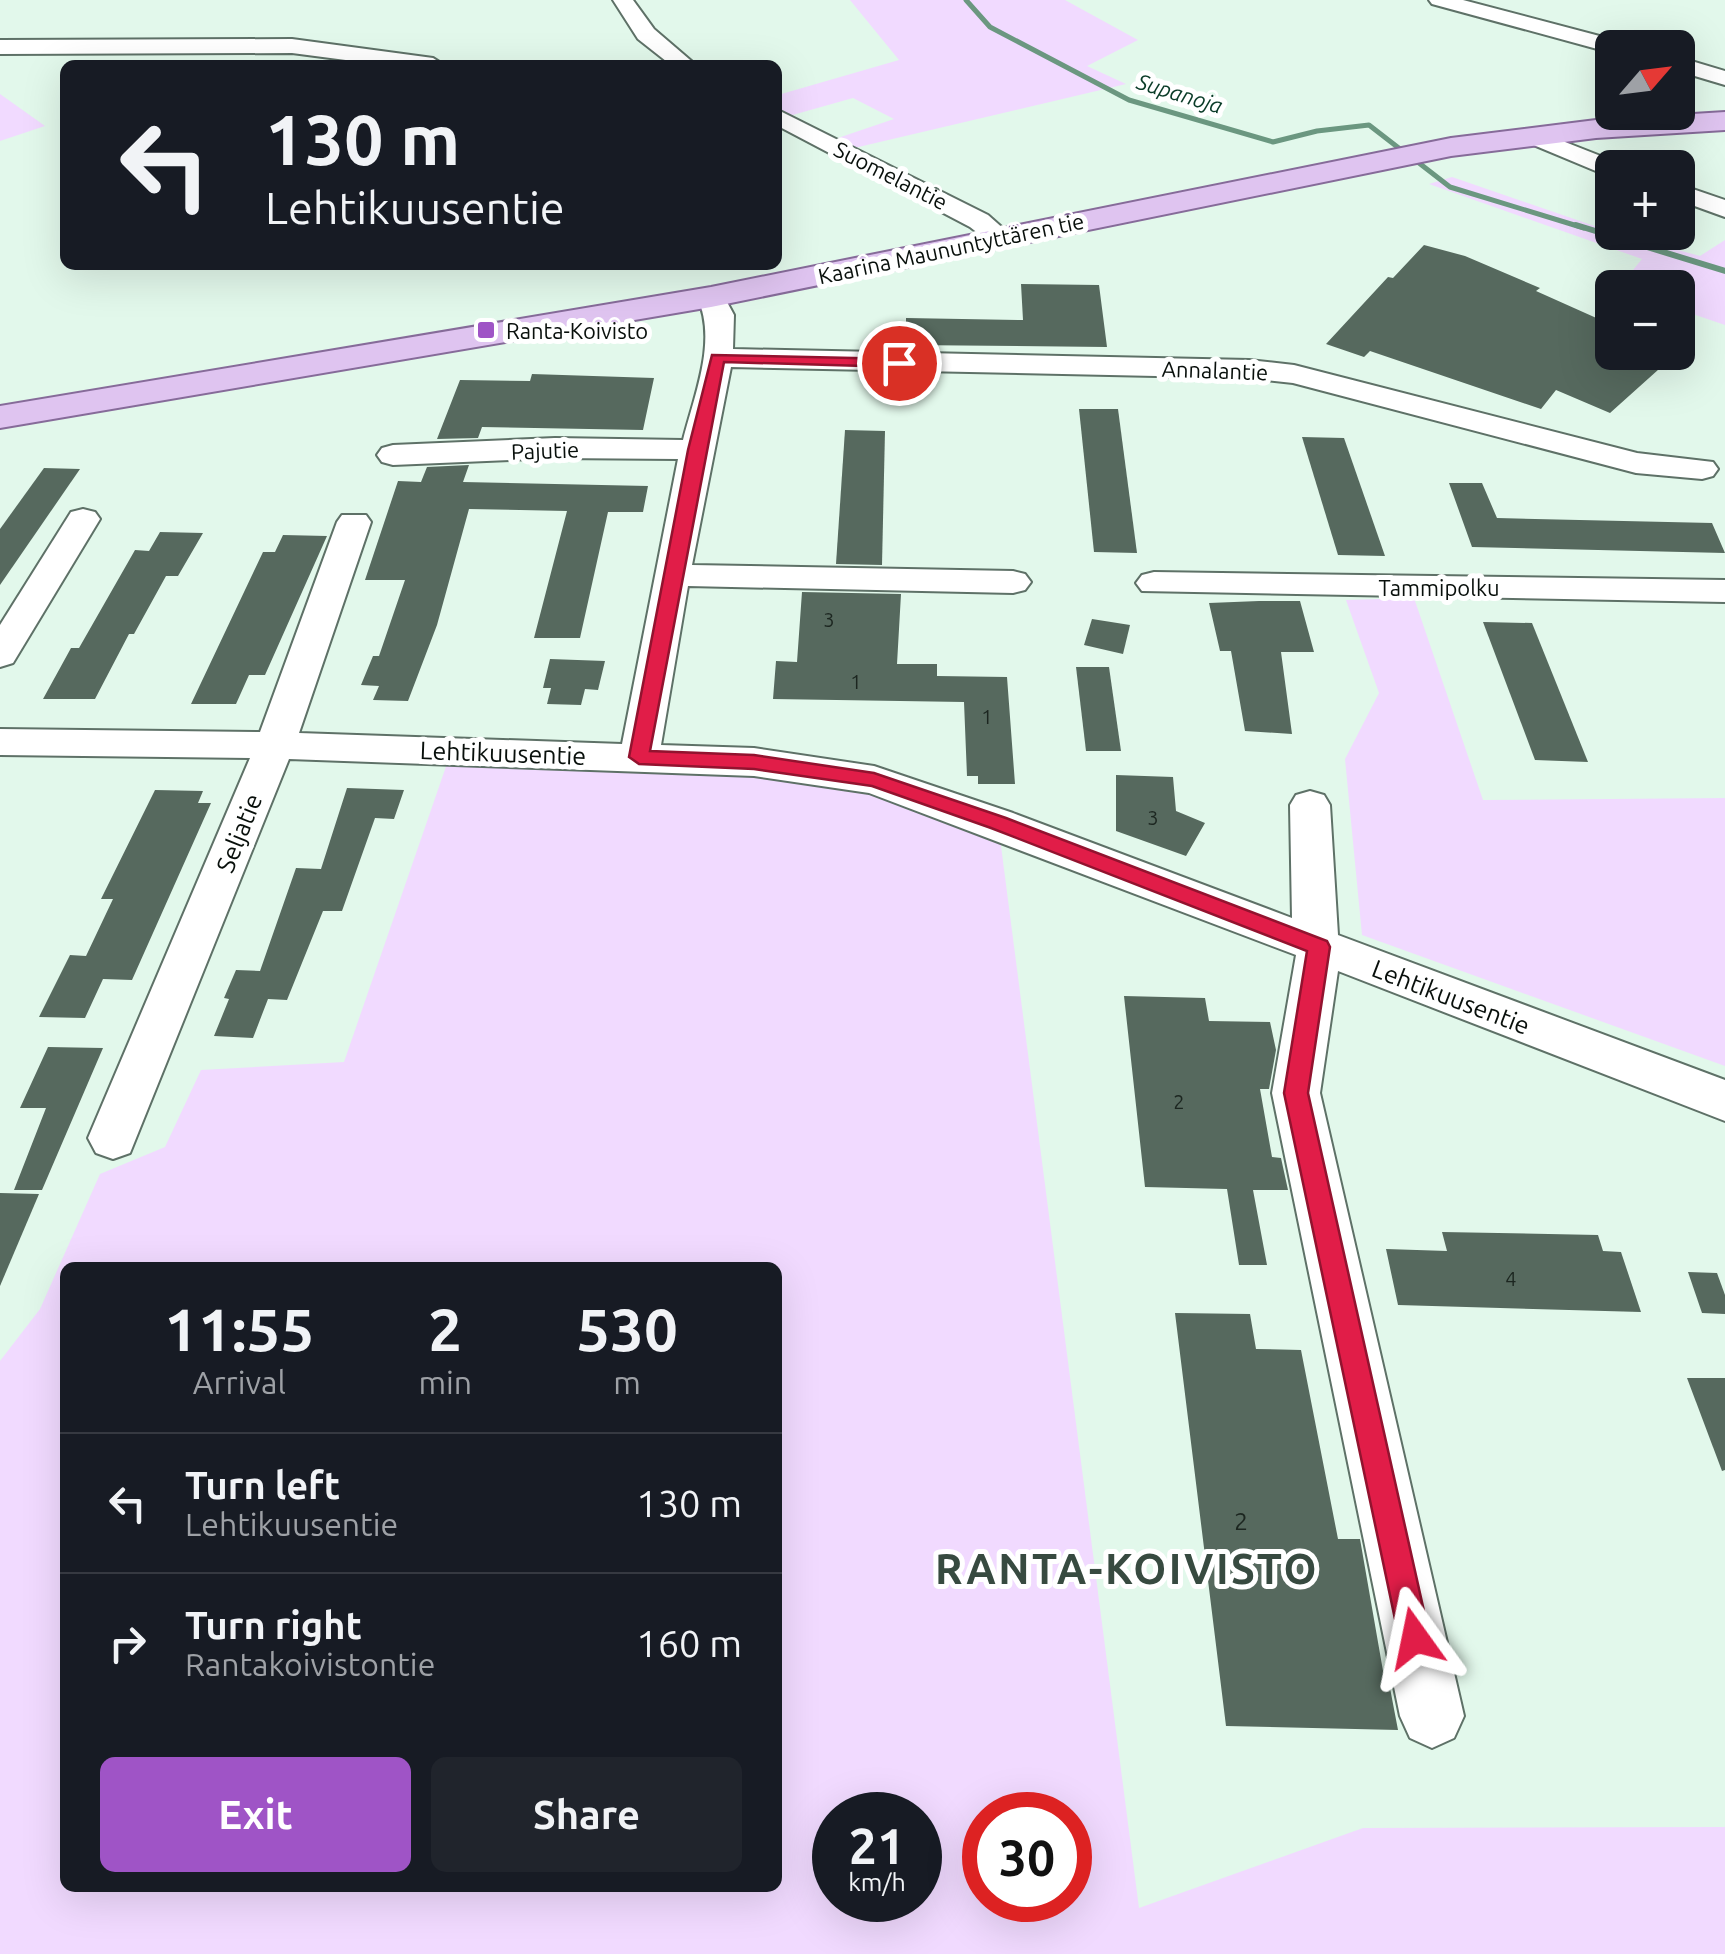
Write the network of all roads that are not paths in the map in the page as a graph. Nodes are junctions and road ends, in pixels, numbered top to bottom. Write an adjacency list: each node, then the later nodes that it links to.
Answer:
1 (623, 0): 6 (street)
2 (1438, 0): 3 (street)
3 (1595, 42)
4 (0, 47): 5 (street)
5 (396, 60)
6 (679, 60)
7 (1695, 68): 8 (street)
8 (1724, 76)
9 (782, 119): 15 (street, Suomelantie)
10 (1725, 121): 11 (main road, Kaarina Maununtyttären tie)
11 (1532, 136): 12 (street); 15 (main road, Kaarina Maununtyttären tie)
12 (1595, 161)
13 (1695, 198): 14 (street)
14 (1725, 208)
15 (1002, 238): 16 (main road, Kaarina Maununtyttären tie)
16 (712, 297): 17 (street); 18 (main road, Kaarina Maununtyttären tie)
17 (718, 358): 19 (street); 21 (street, Annalantie)
18 (0, 418)
19 (696, 450): 20 (street, Pajutie); 24 (street)
20 (393, 454)
21 (1702, 468)
22 (83, 518): 28 (street)
23 (354, 522): 30 (street, Seljatie)
24 (672, 575): 25 (street); 31 (street)
25 (1014, 582)
26 (1154, 583): 27 (street, Tammipolku)
27 (1725, 591)
28 (0, 655)
29 (0, 742): 30 (street, Lehtikuusentie)
30 (276, 745): 31 (street, Lehtikuusentie); 35 (street, Seljatie)
31 (639, 757): 33 (street, Lehtikuusentie)
32 (1310, 805): 33 (street)
33 (1319, 947): 34 (street, Lehtikuusentie); 36 (street)
34 (1725, 1101)
35 (112, 1138)
36 (1432, 1716)

